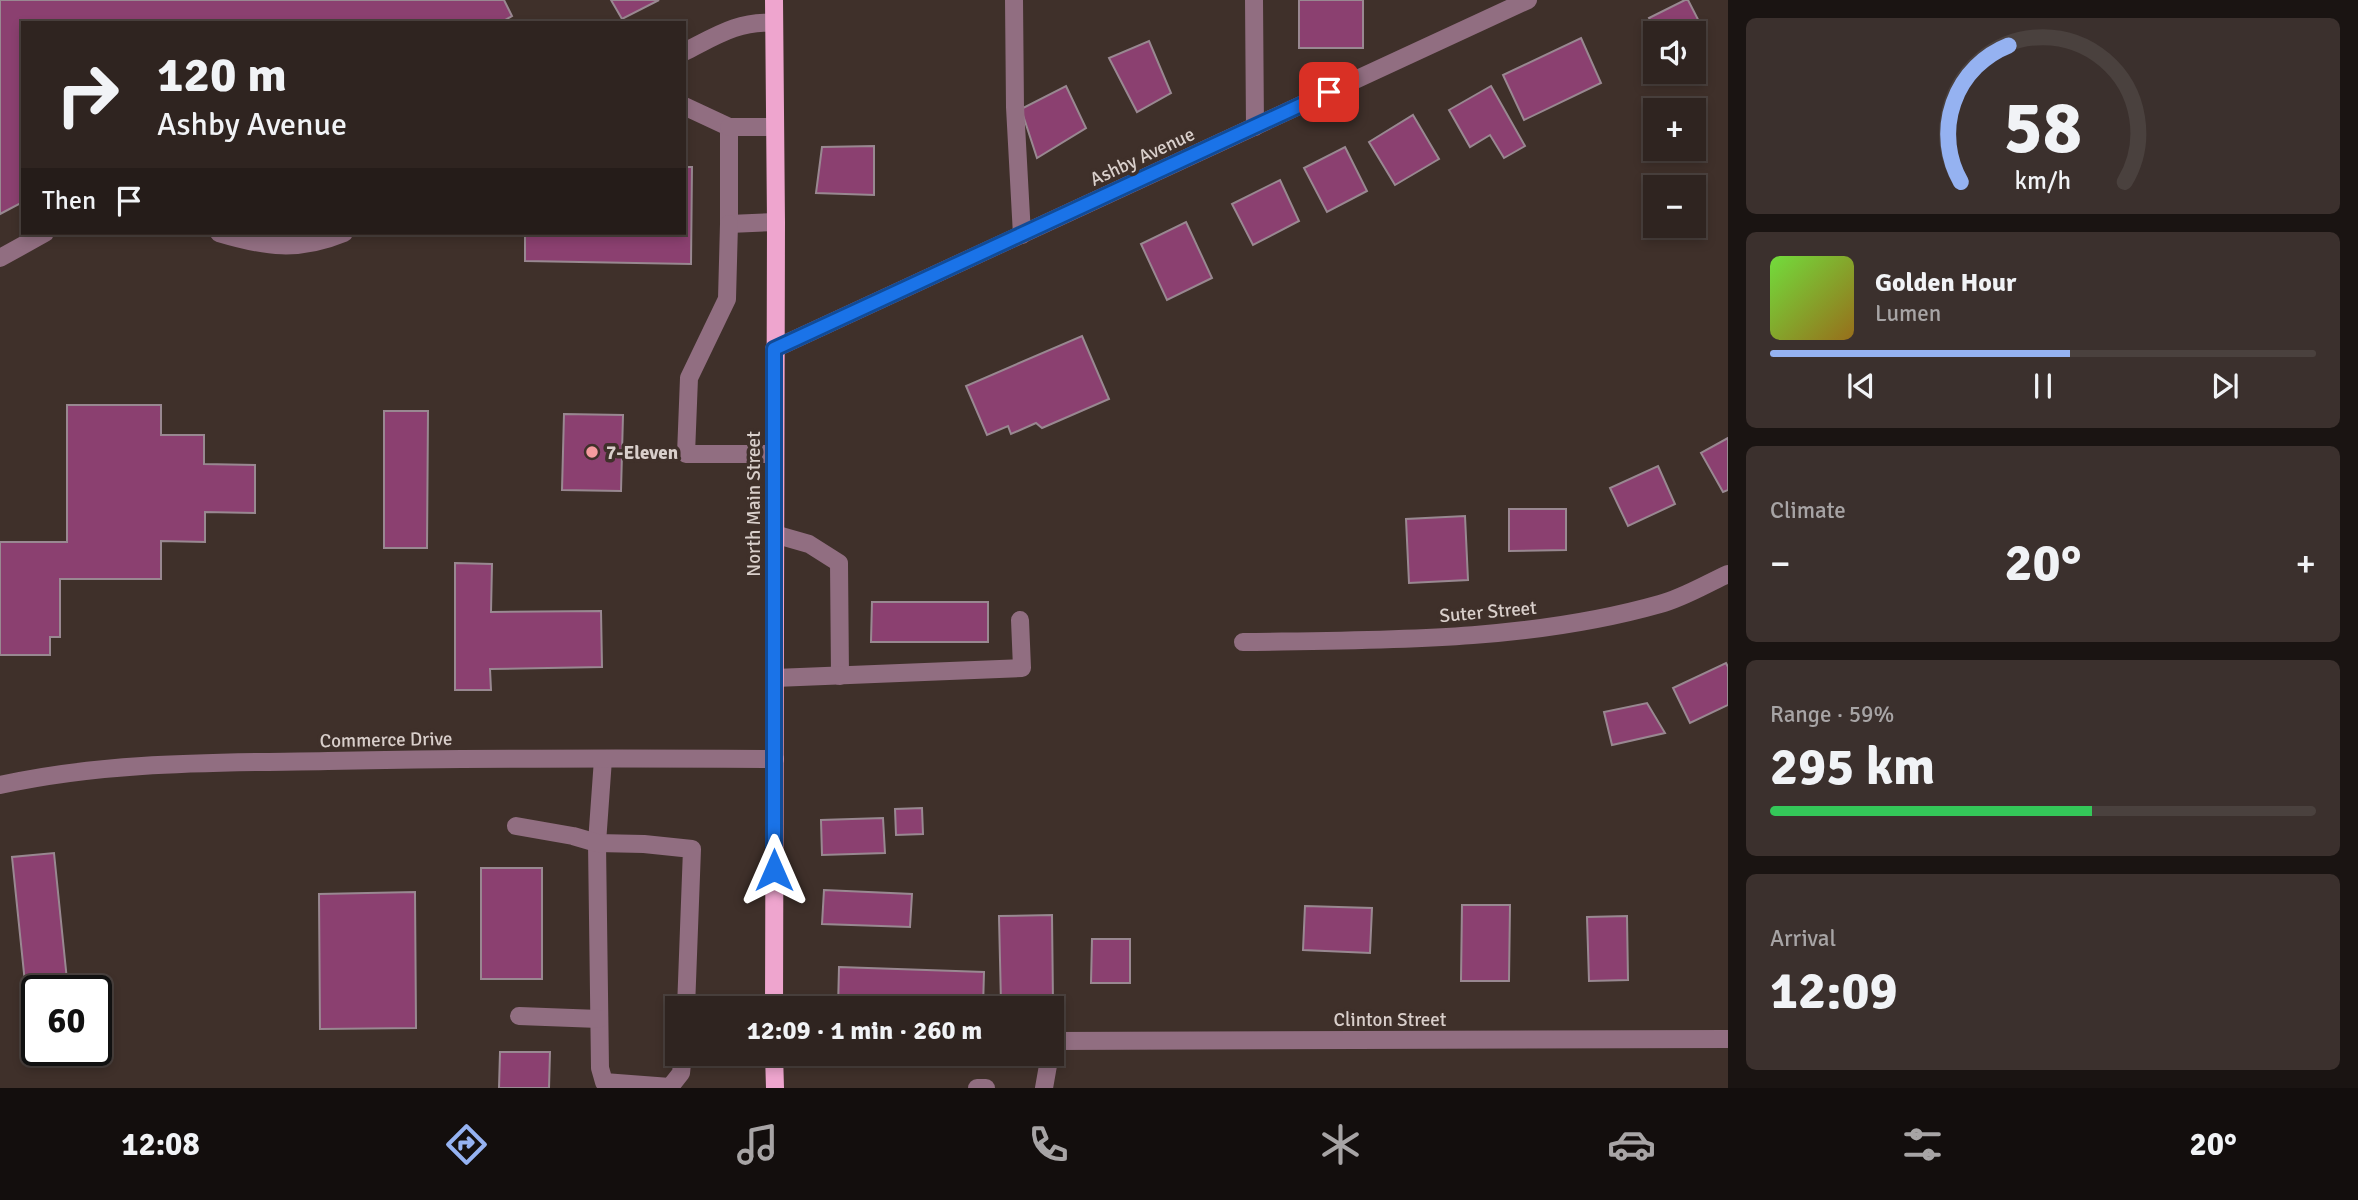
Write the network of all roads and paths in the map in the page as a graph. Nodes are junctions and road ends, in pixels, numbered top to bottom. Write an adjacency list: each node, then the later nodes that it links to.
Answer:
1 (774, 0): 5 (main road, North Main Street)
2 (1014, 0): 16 (street)
3 (1254, 0): 10 (street)
4 (1528, 0): 10 (street, Ashby Avenue)
5 (774, 23): 6 (street); 9 (main road, North Main Street)
6 (686, 51)
7 (686, 108): 8 (street)
8 (729, 127): 9 (street); 12 (street)
9 (774, 127): 11 (main road, North Main Street)
10 (1255, 127): 16 (street, Ashby Avenue)
11 (776, 222): 12 (street); 18 (main road, North Main Street)
12 (729, 224): 19 (street)
13 (41, 235): 17 (street)
14 (227, 235): 15 (street)
15 (339, 235)
16 (1021, 235): 18 (street, Ashby Avenue)
17 (0, 258)
18 (774, 349): 19 (main road, North Main Street)
19 (774, 454): 20 (main road, North Main Street)
20 (774, 534): 24 (street); 25 (main road, North Main Street)
21 (1728, 574): 23 (street, Suter Street)
22 (1020, 620): 24 (street)
23 (1243, 642)
24 (840, 676): 25 (street)
25 (775, 678): 27 (main road, North Main Street)
26 (603, 759): 27 (street, Commerce Drive); 28 (street, Commerce Drive); 30 (street)
27 (775, 759): 32 (main road, North Main Street)
28 (0, 785)
29 (516, 826): 30 (street)
30 (597, 843): 31 (street); 34 (street)
31 (686, 996)
32 (774, 996)
33 (519, 1016): 34 (street)
34 (599, 1019): 37 (street)
35 (1728, 1039): 36 (street, Clinton Street)
36 (1064, 1043)
37 (682, 1066)
38 (774, 1066): 40 (main road)
39 (1048, 1066): 43 (street)
40 (775, 1088)
41 (977, 1088): 42 (street)
42 (986, 1088)
43 (1044, 1088)

